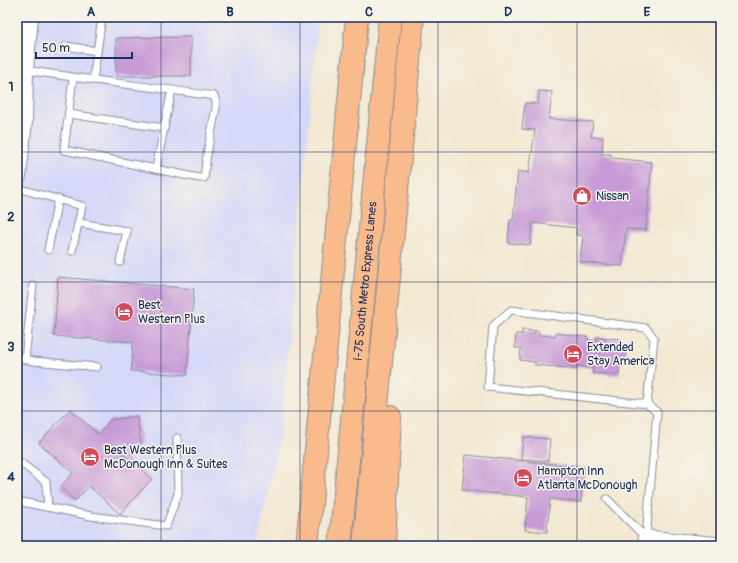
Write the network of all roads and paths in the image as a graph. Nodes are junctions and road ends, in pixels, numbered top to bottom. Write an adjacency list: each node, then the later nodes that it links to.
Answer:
1 (29, 17): 8 (street)
2 (102, 17): 7 (lane)
3 (357, 17): 37 (highway)
4 (390, 17): 38 (highway, I-75 South Metro Express Lanes)
5 (413, 17): 19 (highway)
6 (66, 46): 7 (lane)
7 (97, 51): 10 (lane)
8 (24, 70): 9 (lane); 15 (street)
9 (73, 78): 10 (lane); 12 (lane)
10 (93, 80): 11 (lane)
11 (172, 90): 13 (lane); 14 (lane)
12 (69, 114): 13 (lane); 14 (lane)
13 (164, 128): 14 (lane)
14 (156, 169)
15 (17, 176)
16 (17, 188): 17 (lane)
17 (58, 200): 18 (lane); 20 (lane)
18 (79, 223): 21 (lane); 22 (lane)
19 (393, 230): 39 (highway); 40 (highway)
20 (48, 250)
21 (72, 251)
22 (120, 262)
23 (33, 285): 25 (lane)
24 (17, 358): 25 (lane)
25 (25, 359): 26 (lane)
26 (97, 367)
27 (647, 404): 27 (lane); 33 (lane)
28 (177, 438): 32 (lane)
29 (17, 460): 32 (lane)
30 (607, 500): 33 (lane)
31 (17, 501): 32 (lane)
32 (48, 507)
33 (643, 542): 35 (street)
34 (17, 544): 36 (lane)
35 (721, 545)
36 (31, 546)
37 (307, 546)
38 (340, 546)
39 (364, 546)
40 (384, 546)

